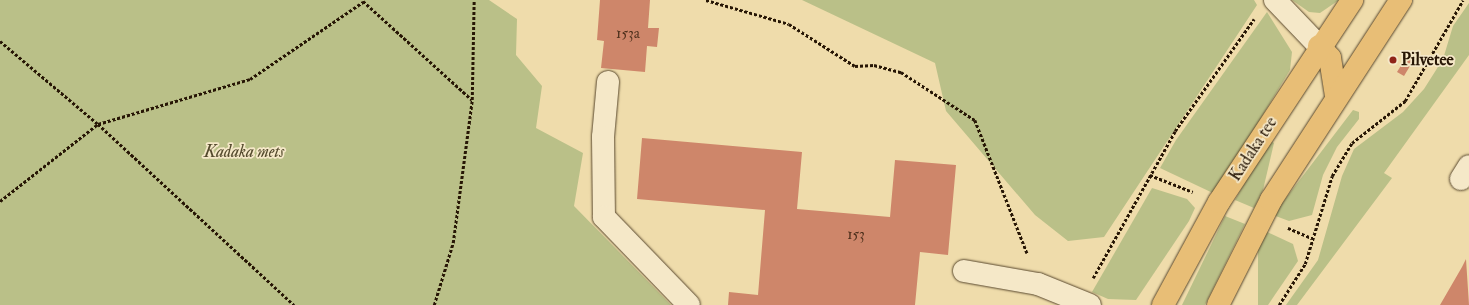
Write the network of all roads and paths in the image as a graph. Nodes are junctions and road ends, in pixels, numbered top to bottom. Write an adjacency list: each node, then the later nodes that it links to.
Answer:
1 (474, 0): 13 (path)
2 (706, 0): 22 (path)
3 (1275, 0): 10 (street)
4 (1352, 0): 10 (main road, Kadaka tee)
5 (1401, 0): 12 (main road)
6 (1463, 0): 19 (path)
7 (363, 1): 13 (path); 14 (path)
8 (1258, 13): 15 (path)
9 (0, 41): 14 (path)
10 (1319, 46): 12 (main road); 27 (main road, Kadaka tee)
11 (608, 82): 25 (street)
12 (1336, 96): 28 (main road)
13 (472, 100): 24 (path)
14 (98, 124): 17 (path); 23 (path)
15 (1150, 175): 16 (path); 21 (path)
16 (1198, 194)
17 (0, 201)
18 (1284, 227): 19 (path)
19 (1312, 238): 29 (path)
20 (964, 271): 22 (street)
21 (1091, 282)
22 (1038, 284): 26 (street)
23 (294, 305)
24 (434, 305)
25 (689, 305)
26 (1090, 305)
27 (1163, 305)
28 (1218, 305)
29 (1279, 305)

